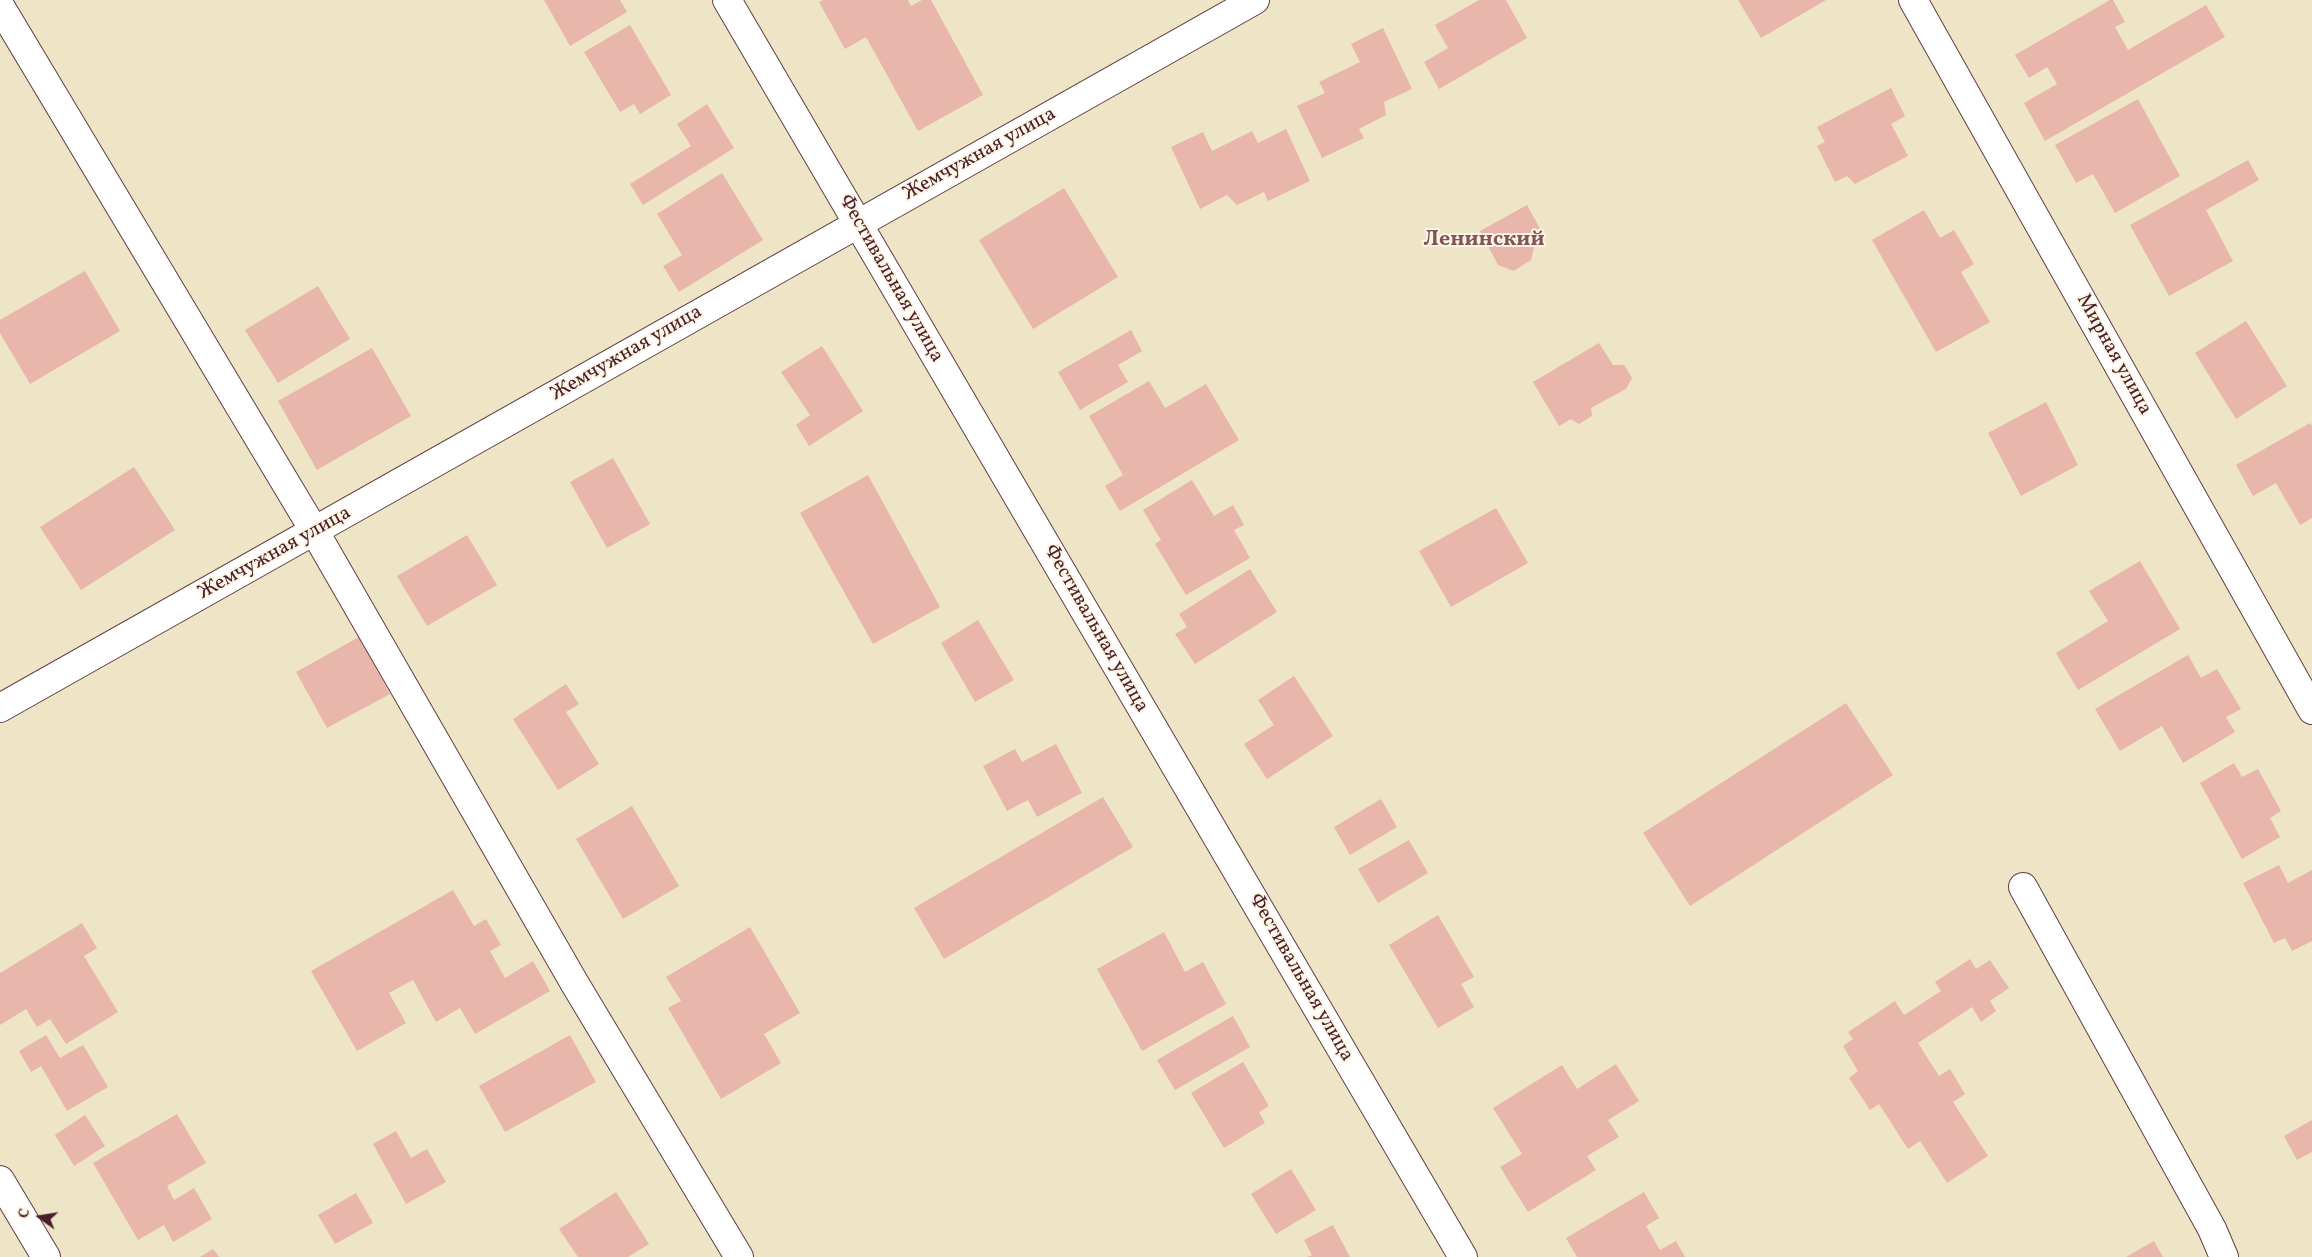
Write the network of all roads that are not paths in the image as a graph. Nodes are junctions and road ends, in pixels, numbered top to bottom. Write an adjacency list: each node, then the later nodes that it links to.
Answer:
1 (726, 0): 5 (street, Фестивальная улица)
2 (1255, 0): 5 (street, Жемчужная улица)
3 (1913, 0): 8 (street, Мирная улица)
4 (0, 6): 6 (street)
5 (857, 224): 6 (street, Жемчужная улица); 13 (street, Фестивальная улица)
6 (315, 532): 7 (street, Жемчужная улица); 12 (street)
7 (0, 708)
8 (2312, 710)
9 (2023, 887): 14 (street)
10 (0, 1180): 11 (street)
11 (46, 1257)
12 (739, 1257)
13 (1463, 1257)
14 (2224, 1257)

